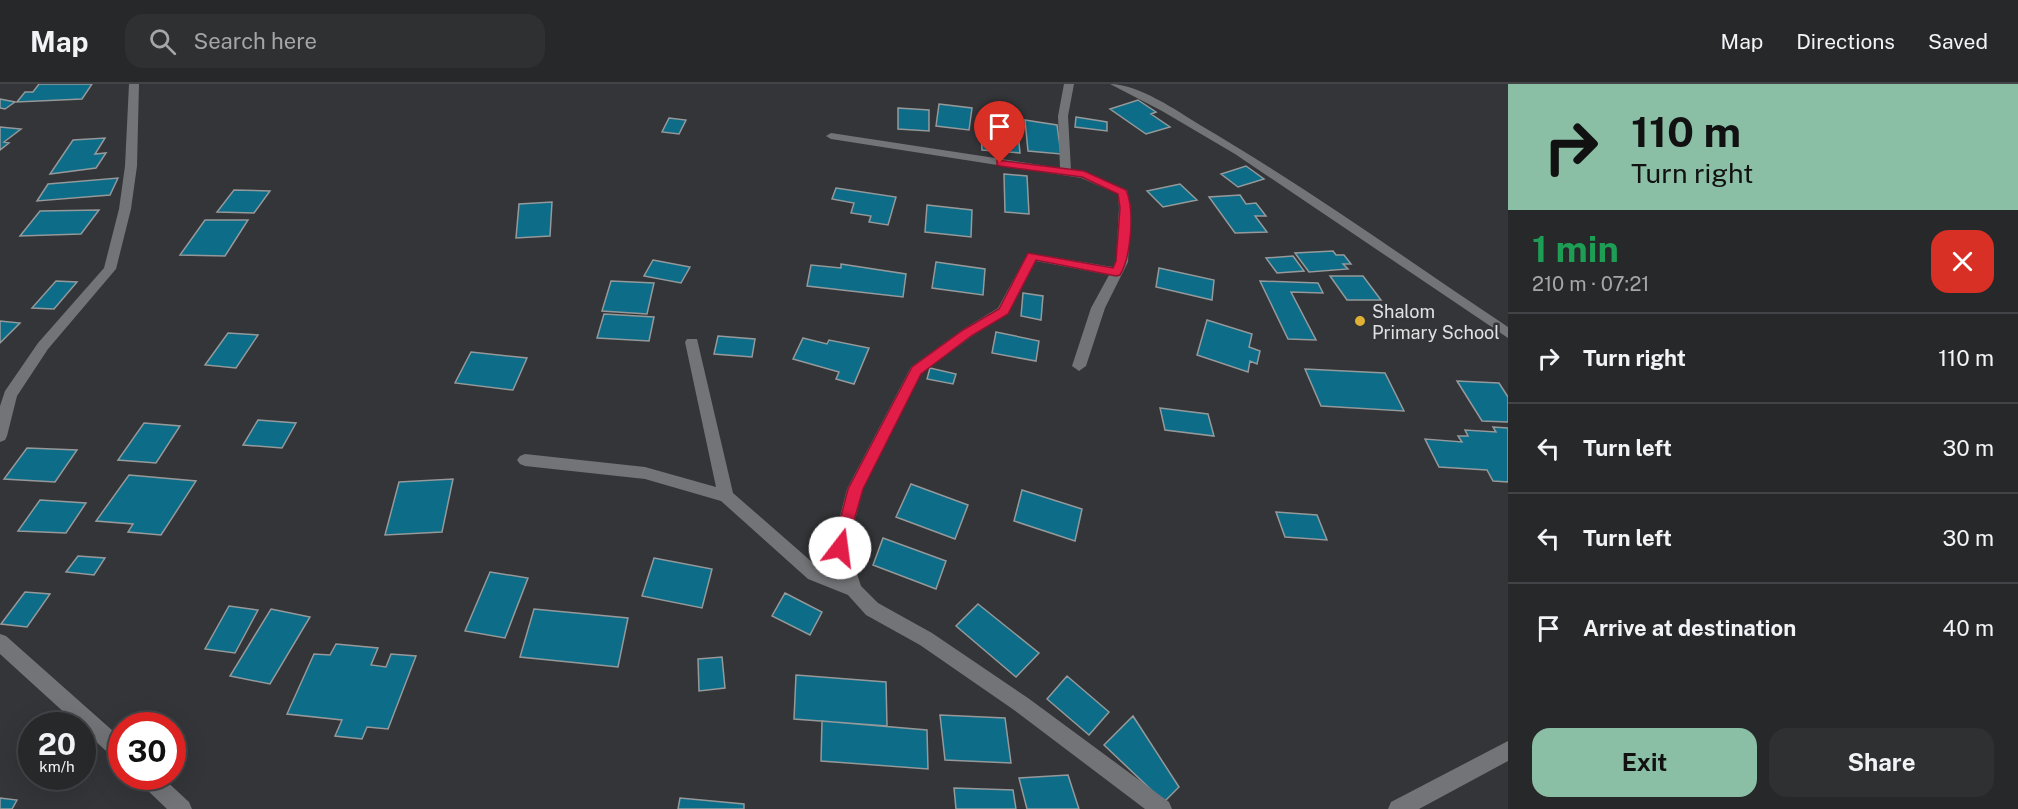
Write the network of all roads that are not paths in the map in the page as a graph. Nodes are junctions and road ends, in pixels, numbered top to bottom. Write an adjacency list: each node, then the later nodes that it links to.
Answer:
1 (134, 84): 10 (street)
2 (1069, 84): 5 (street)
3 (1115, 84): 7 (street)
4 (831, 136): 5 (street)
5 (1066, 172): 6 (street)
6 (1116, 272): 9 (street); 13 (street)
7 (1508, 333)
8 (692, 342): 12 (street)
9 (1079, 366)
10 (0, 436)
11 (525, 460): 12 (street)
12 (726, 496): 13 (street)
13 (854, 590): 19 (street)
14 (0, 642): 15 (street)
15 (108, 739)
16 (1508, 751): 20 (street)
17 (162, 790): 18 (street)
18 (182, 809)
19 (1162, 809)
20 (1398, 809)

